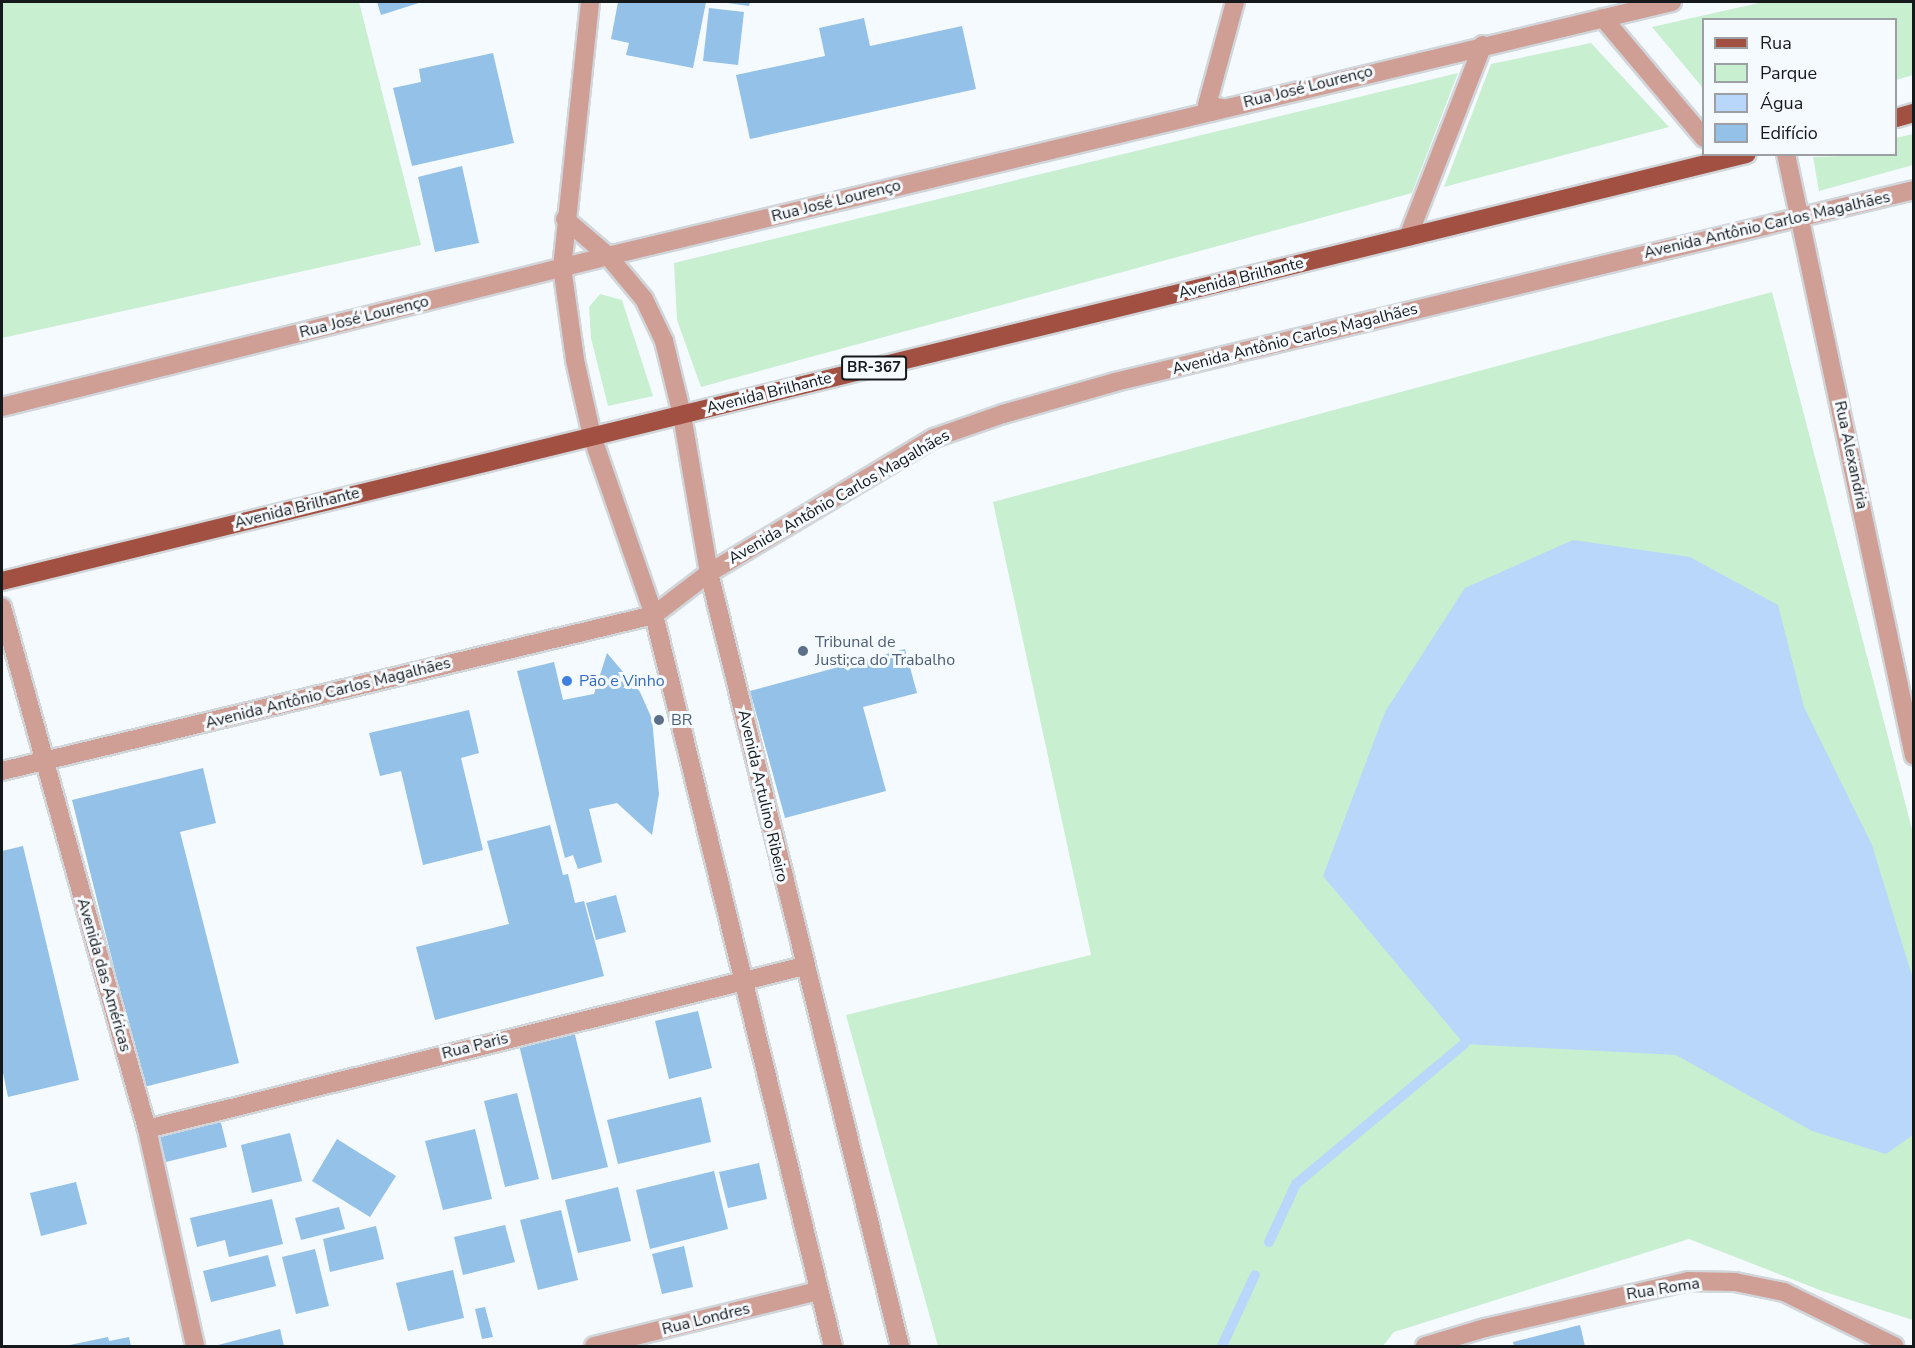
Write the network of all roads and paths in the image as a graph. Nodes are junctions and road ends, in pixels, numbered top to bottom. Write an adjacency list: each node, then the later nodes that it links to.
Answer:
1 (590, 2): 14 (street)
2 (1235, 2): 6 (street)
3 (1672, 2): 4 (street, Rua José Lourenço)
4 (1603, 18): 5 (street, Rua José Lourenço); 9 (street)
5 (1483, 45): 6 (street, Rua José Lourenço); 15 (street)
6 (1221, 108): 16 (street, Rua José Lourenço)
7 (1914, 113): 8 (main road)
8 (1897, 118)
9 (1702, 136)
10 (1786, 156): 13 (street, Rua Alexandria)
11 (1719, 157): 15 (main road, Avenida Brilhante / BR-367)
12 (1914, 190): 13 (street, Avenida Antônio Carlos Magalhães)
13 (1798, 218): 21 (street, Avenida Antônio Carlos Magalhães); 25 (street, Rua Alexandria)
14 (565, 219): 16 (street, Avenida Artulino Ribeiro); 17 (street)
15 (1408, 237): 19 (main road, Avenida Brilhante / BR-367)
16 (608, 256): 17 (street, Rua José Lourenço); 19 (street, Avenida Artulino Ribeiro)
17 (562, 267): 18 (street, Rua José Lourenço); 20 (street)
18 (2, 407)
19 (682, 415): 20 (main road, Avenida Brilhante / BR-367); 21 (street, Avenida Artulino Ribeiro)
20 (592, 436): 22 (main road, Avenida Brilhante / BR-367); 24 (street)
21 (709, 573): 24 (street, Avenida Antônio Carlos Magalhães); 28 (street, Avenida Artulino Ribeiro)
22 (2, 580)
23 (2, 607): 26 (street, Avenida das Américas)
24 (654, 615): 26 (street, Avenida Antônio Carlos Magalhães); 29 (street)
25 (1914, 756)
26 (44, 761): 27 (street, Avenida Antônio Carlos Magalhães); 30 (street, Avenida das Américas)
27 (2, 771)
28 (804, 966): 29 (street, Rua Paris); 35 (street, Avenida Artulino Ribeiro)
29 (743, 979): 30 (street, Rua Paris); 31 (street)
30 (147, 1129): 32 (street, Avenida das Américas)
31 (818, 1291): 33 (street, Rua Londres); 34 (street)
32 (195, 1347)
33 (594, 1347)
34 (833, 1347)
35 (900, 1347)
36 (1425, 1347): 37 (street, Rua Roma)
37 (1894, 1347)

